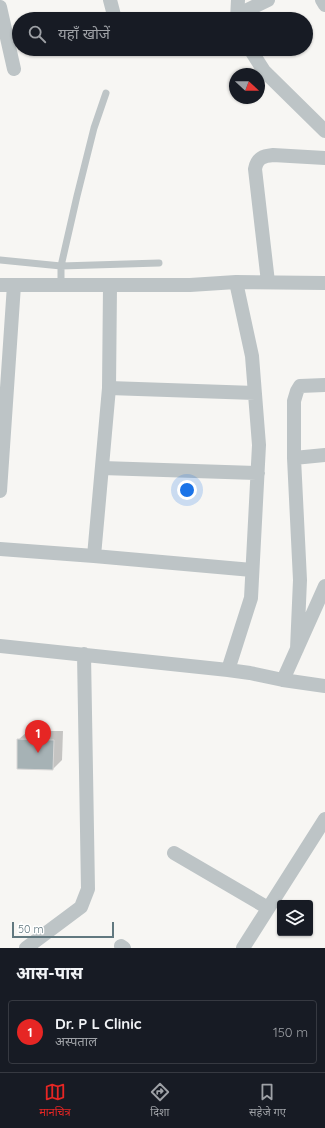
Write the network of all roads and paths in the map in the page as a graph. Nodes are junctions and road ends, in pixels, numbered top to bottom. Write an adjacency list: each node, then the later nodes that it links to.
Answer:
1 (110, 0): 7 (street)
2 (238, 0): 8 (street)
3 (268, 0): 9 (street)
4 (322, 0): 5 (street)
5 (325, 5)
6 (0, 7): 10 (street)
7 (113, 12)
8 (237, 12)
9 (246, 12)
10 (3, 37): 12 (street)
11 (254, 56): 14 (street)
12 (14, 69)
13 (106, 93): 18 (lane)
14 (325, 131)
15 (325, 158): 20 (street)
16 (0, 260): 18 (lane)
17 (159, 263): 18 (lane)
18 (61, 266): 23 (lane)
19 (236, 282): 20 (street); 24 (street); 28 (street)
20 (268, 282): 21 (street)
21 (325, 283)
22 (7, 285): 23 (street); 27 (street)
23 (61, 285): 24 (street)
24 (110, 286): 26 (street)
25 (325, 385): 30 (street)
26 (109, 388): 28 (street); 31 (street)
27 (3, 390): 33 (street)
28 (255, 393): 32 (street)
29 (325, 455): 30 (street)
30 (294, 458): 39 (street)
31 (102, 468): 32 (street); 35 (street)
32 (258, 473): 36 (street)
33 (0, 491)
34 (0, 549): 35 (street)
35 (94, 556): 36 (street)
36 (252, 570): 41 (street)
37 (325, 586): 39 (street)
38 (0, 646): 40 (street)
39 (297, 649): 42 (street)
40 (84, 654): 41 (street); 47 (street)
41 (228, 670): 42 (street)
42 (277, 679): 43 (street)
43 (325, 686)
44 (325, 819): 46 (street)
45 (174, 853): 46 (street)
46 (268, 908): 48 (street)
47 (26, 948)
48 (243, 948)

